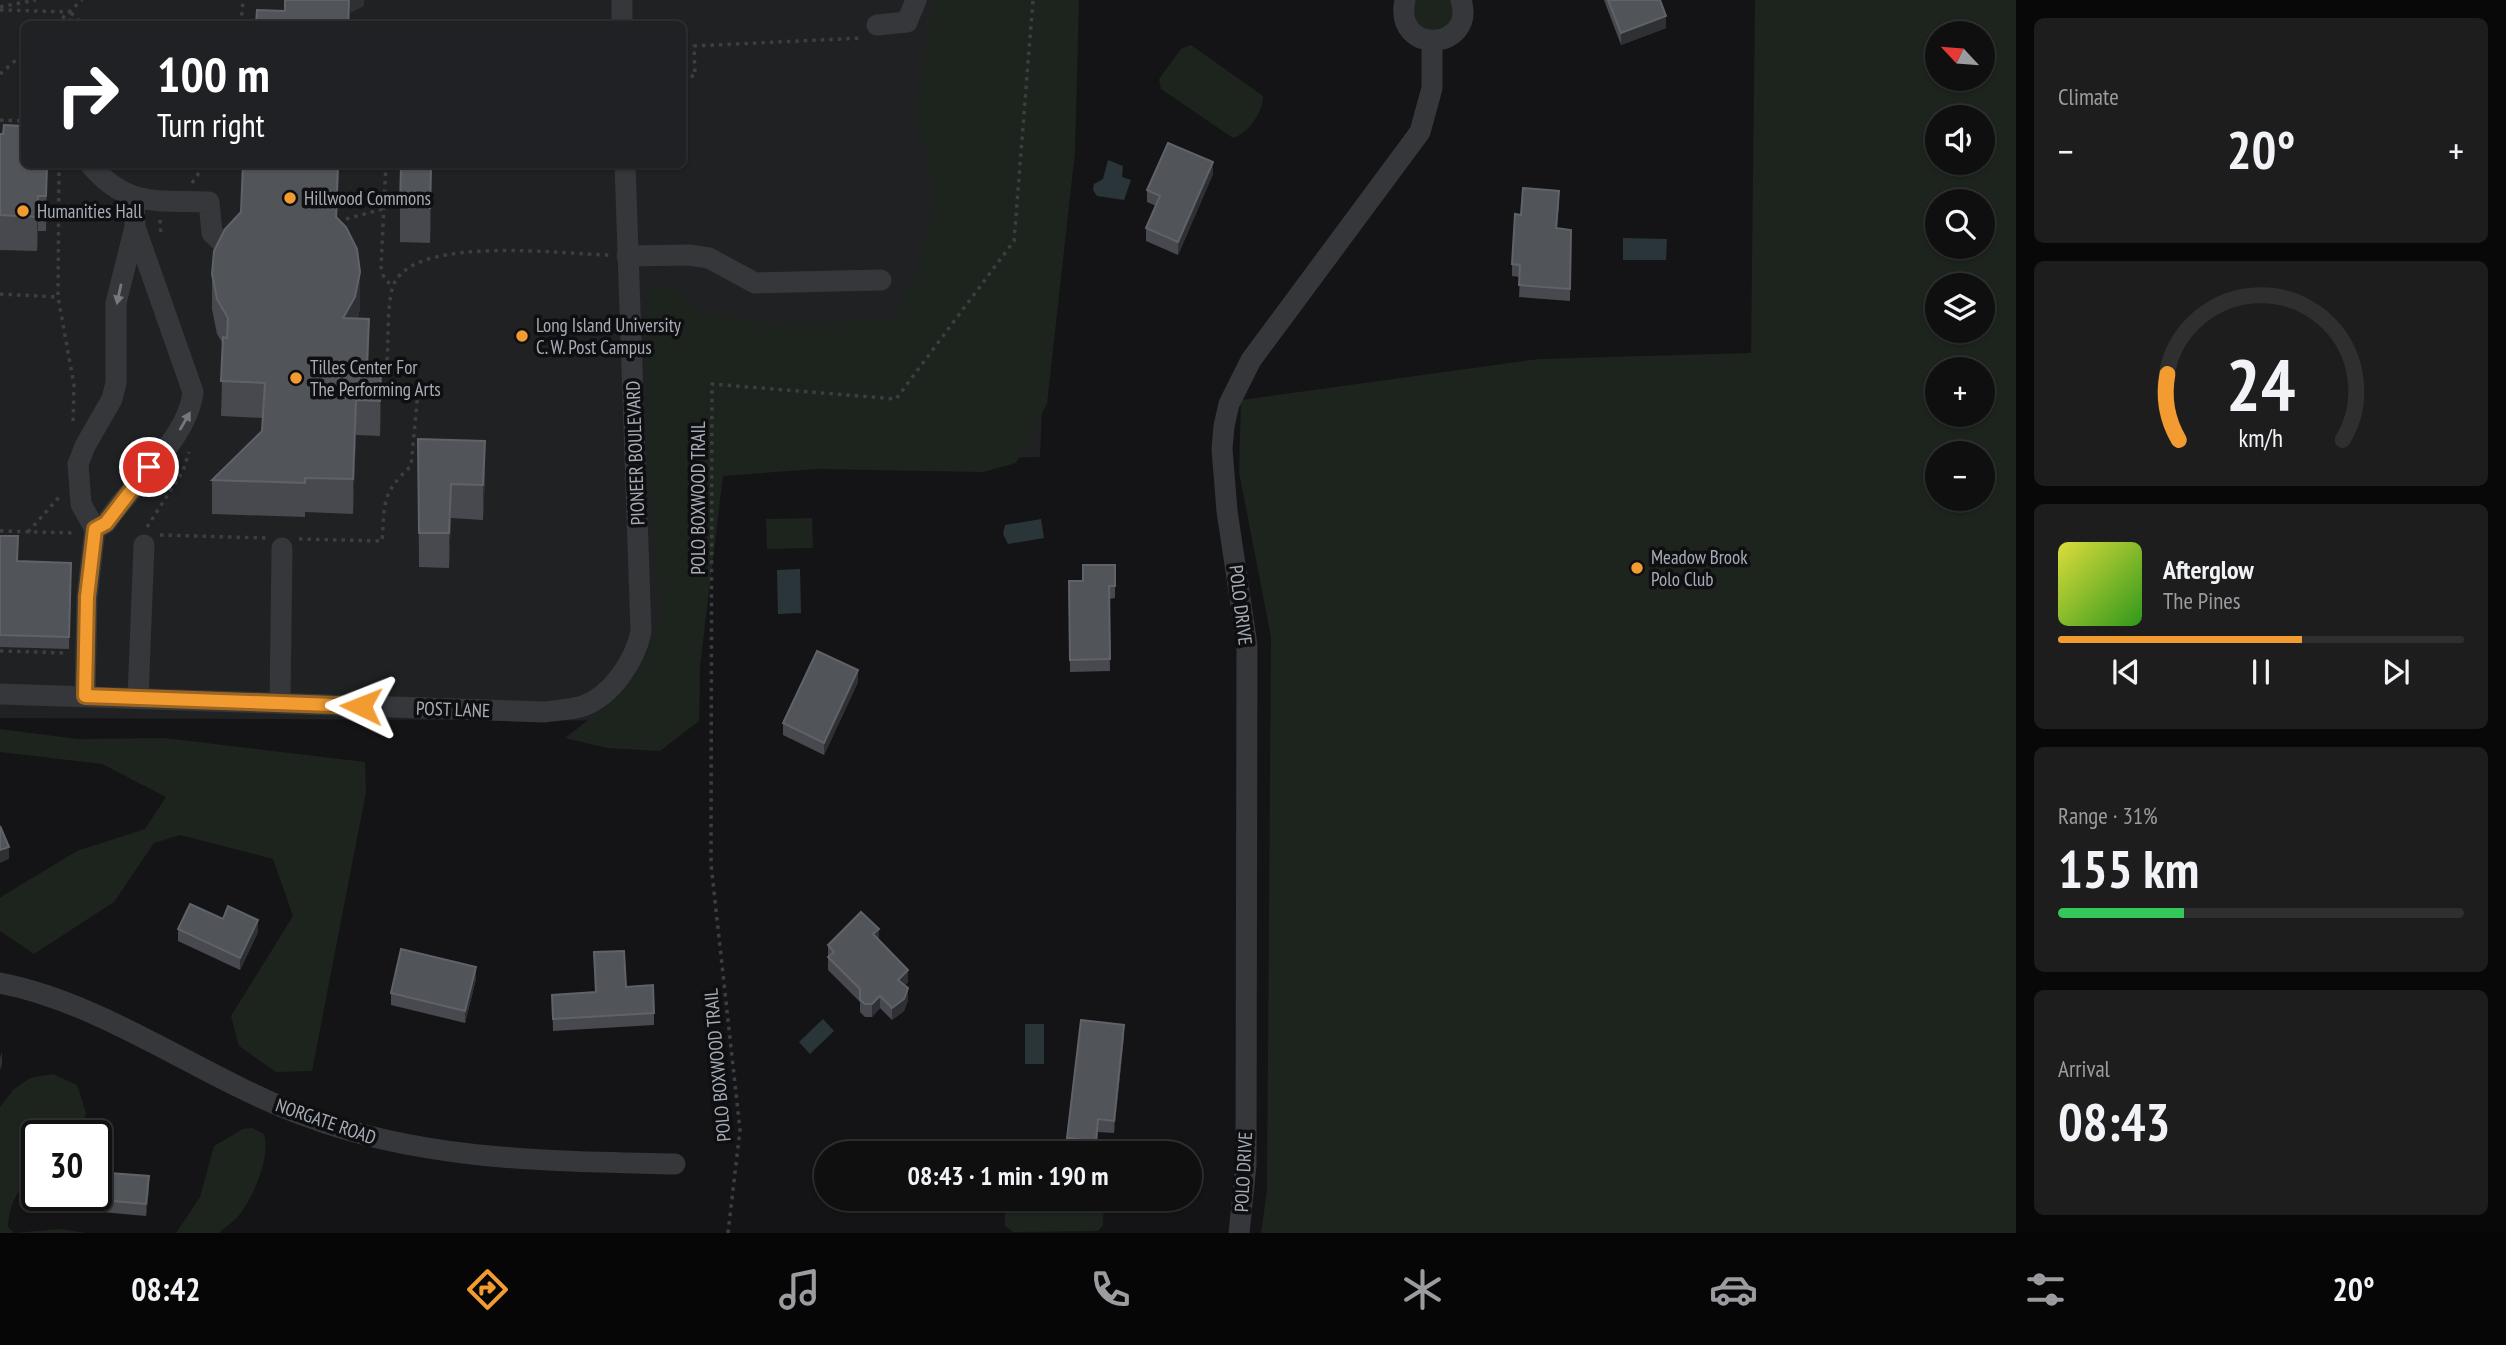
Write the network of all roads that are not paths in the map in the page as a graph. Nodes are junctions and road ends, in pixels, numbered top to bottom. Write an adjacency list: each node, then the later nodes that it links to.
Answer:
1 (622, 0): 5 (street)
2 (916, 0): 6 (street)
3 (1405, 0): 7 (street)
4 (1461, 0): 7 (street)
5 (622, 21)
6 (871, 31)
7 (1432, 41): 25 (street, POLO DRIVE)
8 (93, 168): 10 (street)
9 (625, 168): 13 (street, PIONEER BOULEVARD)
10 (134, 199): 11 (street); 12 (street)
11 (135, 228): 15 (street, one-way to 15); 15 (street, one-way to 11)
12 (225, 245)
13 (627, 256): 14 (street); 18 (street, PIONEER BOULEVARD)
14 (881, 280)
15 (95, 531): 20 (street)
16 (147, 538): 21 (street)
17 (282, 542): 22 (street)
18 (607, 690): 22 (street, POST LANE)
19 (0, 694): 20 (street, POST LANE)
20 (85, 696): 21 (street, POST LANE)
21 (138, 698): 22 (street, POST LANE)
22 (279, 703)
23 (0, 983): 24 (street, NORGATE ROAD)
24 (675, 1164)
25 (1240, 1233)

